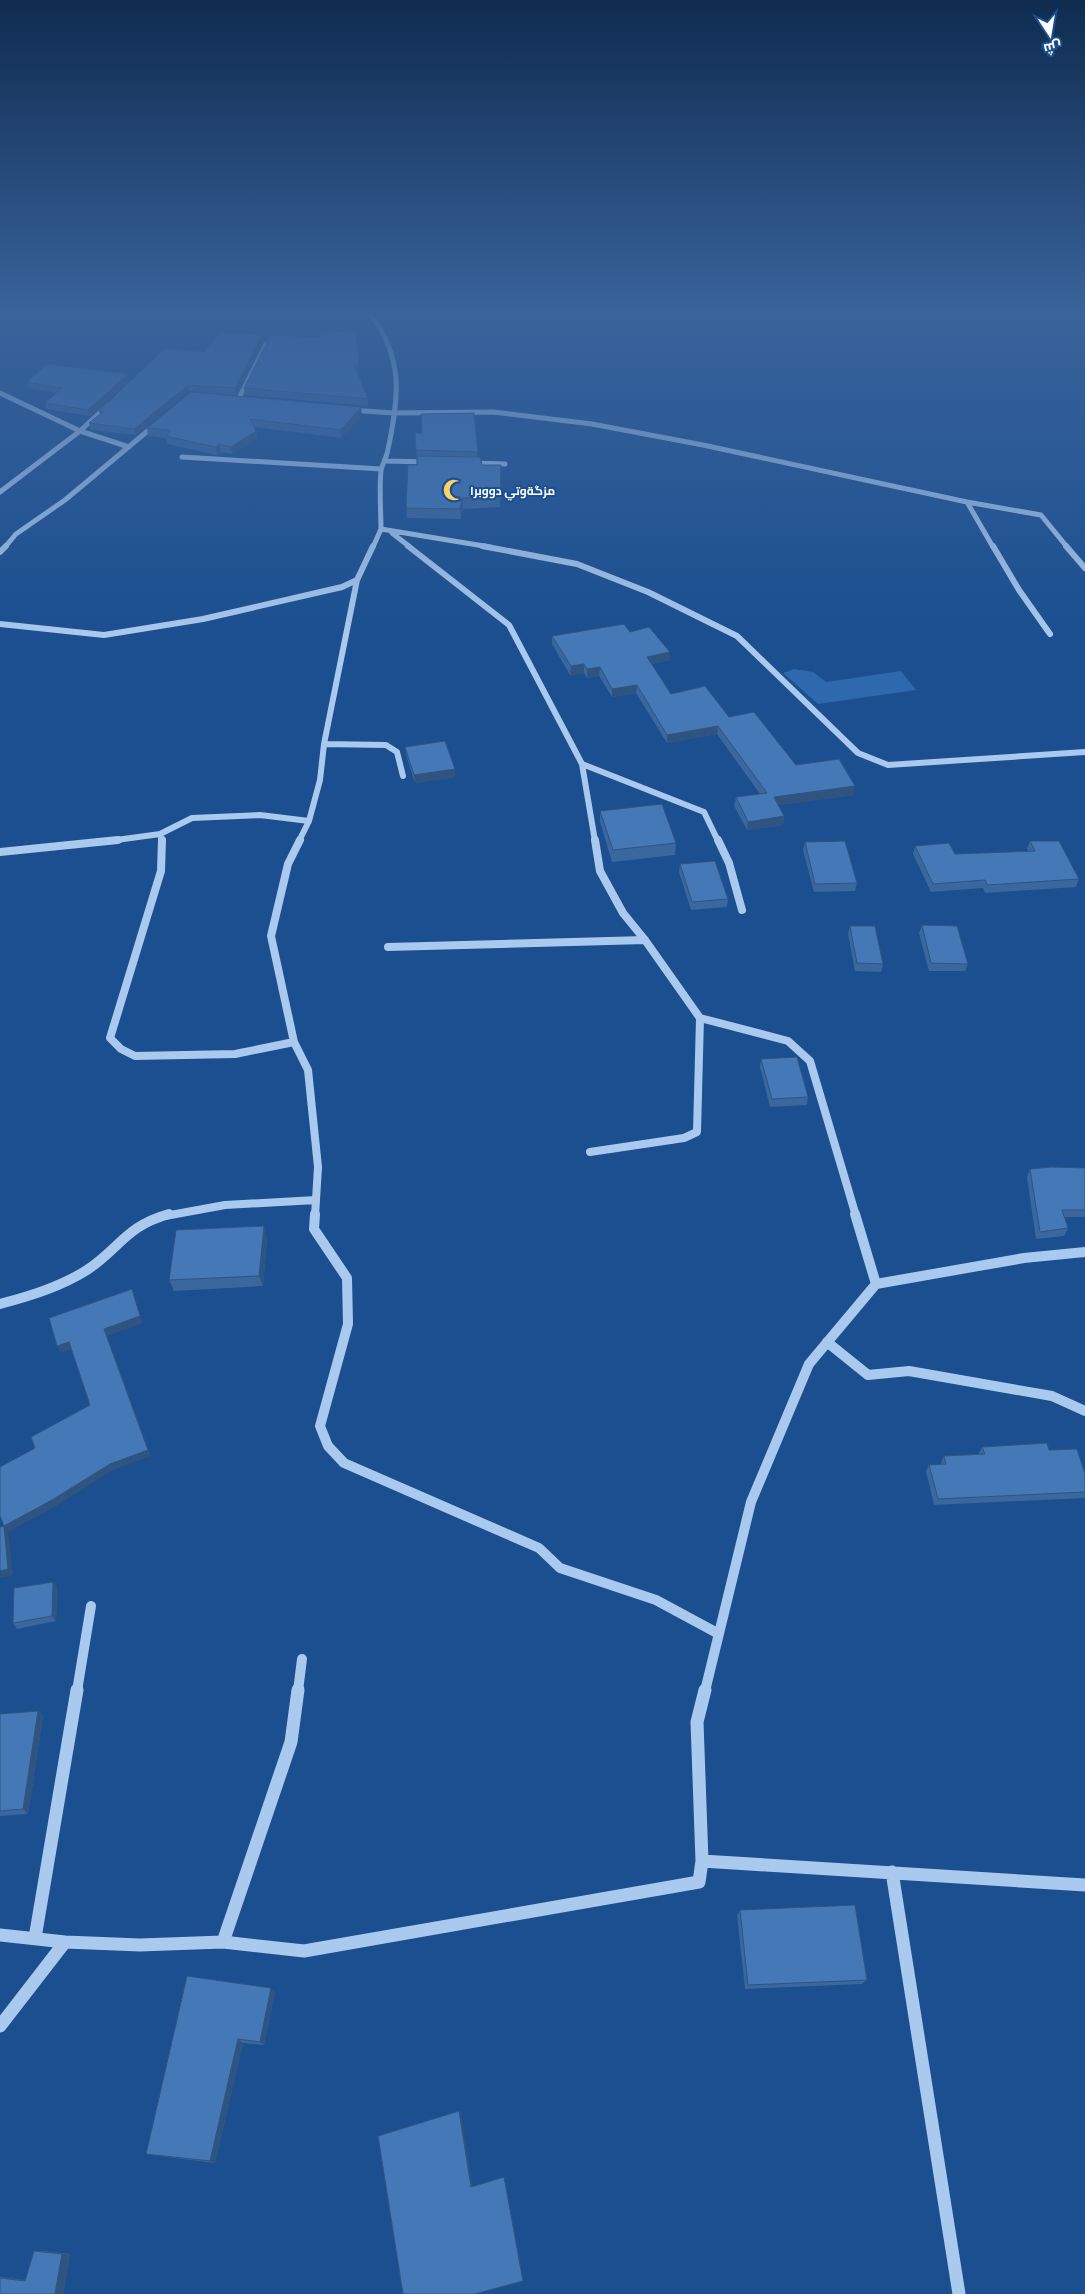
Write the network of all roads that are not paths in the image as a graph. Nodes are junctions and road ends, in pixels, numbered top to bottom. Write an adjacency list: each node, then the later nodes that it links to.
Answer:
1 (59, 421): 6 (street)
2 (91, 421): 6 (street)
3 (160, 421): 7 (street)
4 (393, 421): 9 (street)
5 (568, 421): 15 (street)
6 (80, 431): 7 (street); 14 (street)
7 (129, 447): 18 (street)
8 (182, 457): 13 (street)
9 (386, 461): 10 (street); 13 (street)
10 (435, 462)
11 (465, 463): 12 (street)
12 (505, 464)
13 (381, 469): 16 (street)
14 (0, 492)
15 (967, 502): 19 (street); 22 (street)
16 (381, 529): 17 (street); 20 (street)
17 (389, 531): 24 (street); 25 (street)
18 (0, 552)
19 (1085, 568)
20 (357, 580): 21 (street); 23 (street)
21 (0, 624)
22 (1050, 634)
23 (324, 744): 26 (street); 27 (street)
24 (1085, 752)
25 (582, 764): 30 (street); 31 (street)
26 (404, 776)
27 (309, 821): 28 (street); 34 (street)
28 (160, 834): 29 (street); 34 (street)
29 (0, 852)
30 (742, 910)
31 (645, 940): 32 (street); 33 (street)
32 (388, 947)
33 (700, 1018): 35 (street); 38 (street)
34 (294, 1042): 36 (street)
35 (590, 1152)
36 (316, 1200): 39 (street); 43 (street)
37 (1085, 1252): 38 (street)
38 (876, 1284): 40 (street)
39 (0, 1304)
40 (826, 1342): 41 (street); 43 (street)
41 (1085, 1411)
42 (91, 1606): 49 (street)
43 (719, 1634): 45 (street)
44 (302, 1659): 51 (street)
45 (702, 1861): 46 (street); 51 (street)
46 (892, 1872): 47 (street); 53 (street)
47 (1085, 1885)
48 (0, 1935): 49 (street)
49 (35, 1938): 50 (street)
50 (65, 1942): 51 (street); 52 (street)
51 (223, 1942)
52 (0, 2026)
53 (959, 2294)

